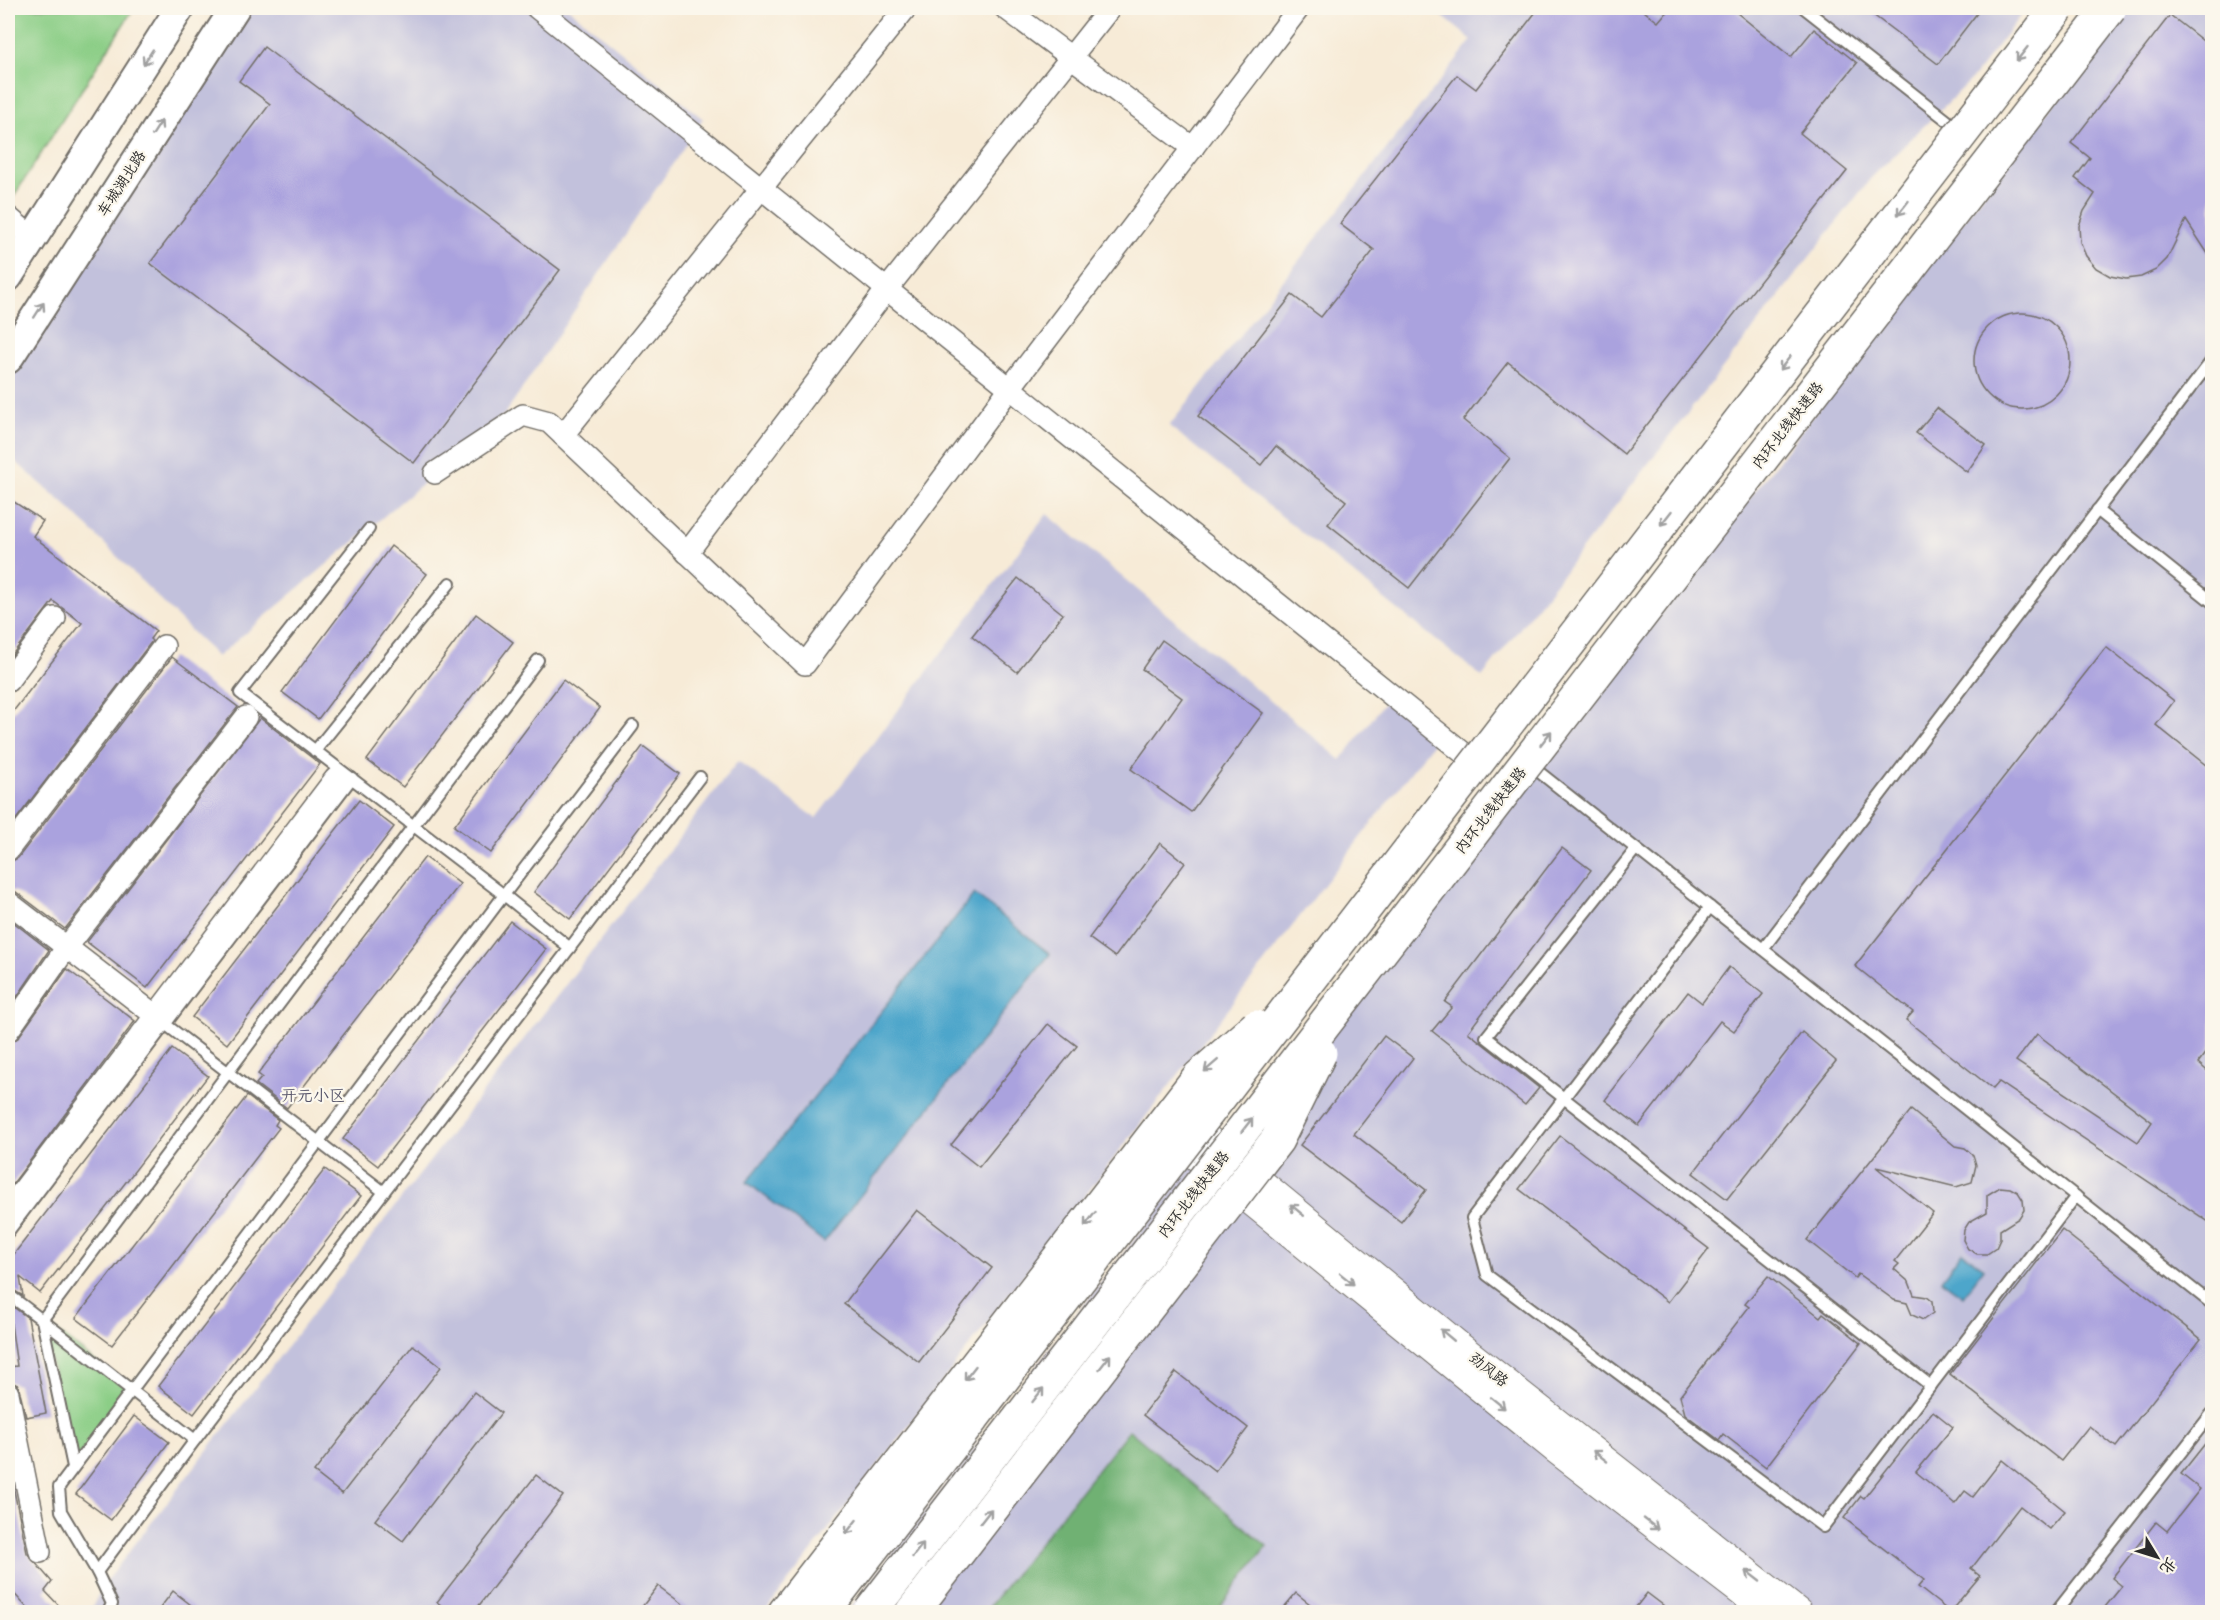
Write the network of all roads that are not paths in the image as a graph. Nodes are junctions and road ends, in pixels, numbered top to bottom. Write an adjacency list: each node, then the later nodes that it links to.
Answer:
1 (180, 8): 16 (main road, one-way to 16)
2 (235, 8): 19 (main road, 车城湖北路, one-way to 2)
3 (537, 8): 14 (street)
4 (906, 8): 14 (street)
5 (1005, 8): 11 (street)
6 (1110, 8): 11 (street)
7 (1299, 8): 13 (street)
8 (1803, 8): 12 (lane)
9 (2058, 8): 71 (highway, one-way to 71, bridge)
10 (2110, 8): 43 (highway, 内环北线快速路, one-way to 10, bridge)
11 (1072, 58): 13 (street); 18 (street)
12 (1953, 125)
13 (1193, 148): 21 (street)
14 (760, 187): 18 (street); 22 (street)
15 (8, 217): 16 (street)
16 (33, 238): 17 (main road)
17 (8, 277)
18 (887, 289): 21 (street); 26 (street)
19 (8, 359)
20 (2212, 360): 24 (lane)
21 (1010, 388): 26 (street); 36 (street)
22 (562, 435): 23 (street); 26 (street)
23 (435, 473)
24 (2097, 510): 28 (lane); 49 (lane)
25 (369, 529): 35 (lane)
26 (687, 553)
27 (450, 583): 35 (lane)
28 (2212, 602)
29 (55, 618): 32 (street)
30 (164, 646): 41 (street)
31 (538, 660): 40 (lane)
32 (8, 681)
33 (246, 717): 47 (street)
34 (633, 726): 44 (lane)
35 (315, 751): 39 (lane)
36 (1466, 755)
37 (1539, 772): 42 (lane)
38 (700, 777): 48 (lane)
39 (343, 779): 40 (lane); 50 (street)
40 (412, 825): 44 (lane); 52 (lane)
41 (8, 850)
42 (1635, 850): 46 (lane); 53 (lane)
43 (1436, 880): 70 (highway, one-way to 43, bridge); 73 (highway, 内环北线快速路, one-way to 43, bridge)
44 (504, 895): 48 (lane); 54 (lane)
45 (8, 902): 47 (street)
46 (1710, 907): 49 (lane); 53 (lane)
47 (67, 947): 50 (street); 51 (street)
48 (570, 948): 55 (lane)
49 (1762, 949): 56 (lane)
50 (161, 1020): 52 (lane); 57 (street); 58 (lane)
51 (8, 1030)
52 (227, 1073): 54 (lane); 61 (lane)
53 (1563, 1099): 62 (lane); 62 (lane)
54 (318, 1142): 55 (lane); 63 (lane)
55 (384, 1192): 66 (lane)
56 (2076, 1196): 60 (lane); 62 (lane)
57 (8, 1210)
58 (8, 1232)
59 (8, 1294): 61 (lane)
60 (2212, 1304)
61 (42, 1320): 63 (lane); 67 (lane)
62 (1931, 1386)
63 (132, 1390): 66 (lane); 67 (lane)
64 (8, 1393): 68 (street)
65 (2212, 1413): 76 (lane)
66 (195, 1440): 69 (lane)
67 (73, 1467): 69 (lane)
68 (40, 1552)
69 (97, 1572): 72 (lane)
70 (917, 1605)
71 (803, 1606)
72 (108, 1612)
73 (870, 1612)
74 (1766, 1612): 75 (street, 劲风路, one-way to 74)
75 (1799, 1612)
76 (2056, 1612)

